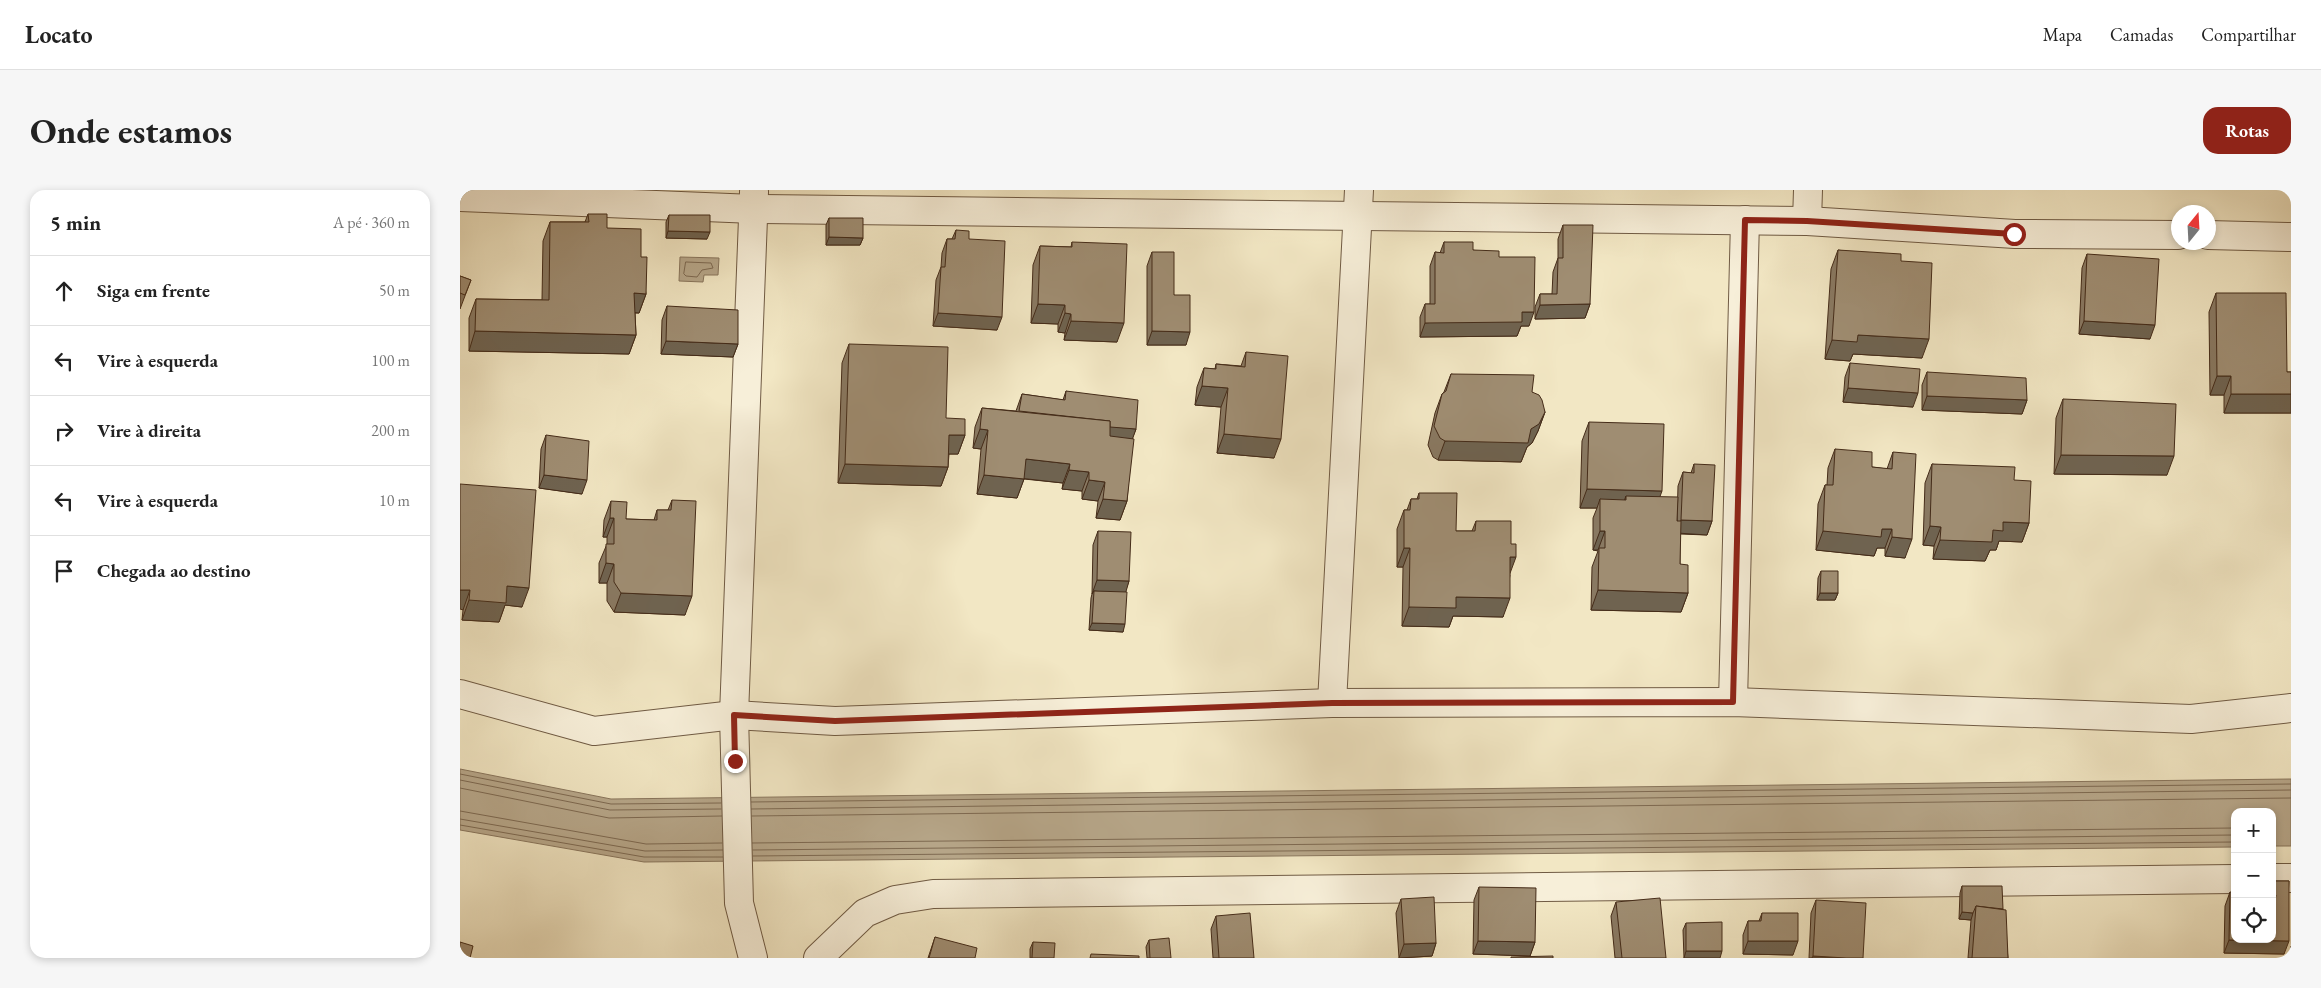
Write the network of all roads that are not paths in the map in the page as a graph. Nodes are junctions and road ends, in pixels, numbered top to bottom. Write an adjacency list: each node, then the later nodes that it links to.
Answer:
1 (1808, 190): 6 (street)
2 (460, 197): 3 (street)
3 (754, 199): 4 (street); 14 (street)
4 (1359, 203): 5 (street); 12 (street)
5 (1745, 220): 6 (street); 11 (street)
6 (1807, 221): 7 (street)
7 (2171, 235)
8 (2216, 235): 9 (street)
9 (2291, 237)
10 (460, 694): 14 (street)
11 (1733, 702): 12 (street); 13 (street)
12 (1332, 703): 14 (street)
13 (2291, 708)
14 (734, 715): 18 (street)
15 (2276, 878): 16 (street)
16 (2291, 878)
17 (2231, 879): 19 (street)
18 (753, 958)
19 (818, 958)

